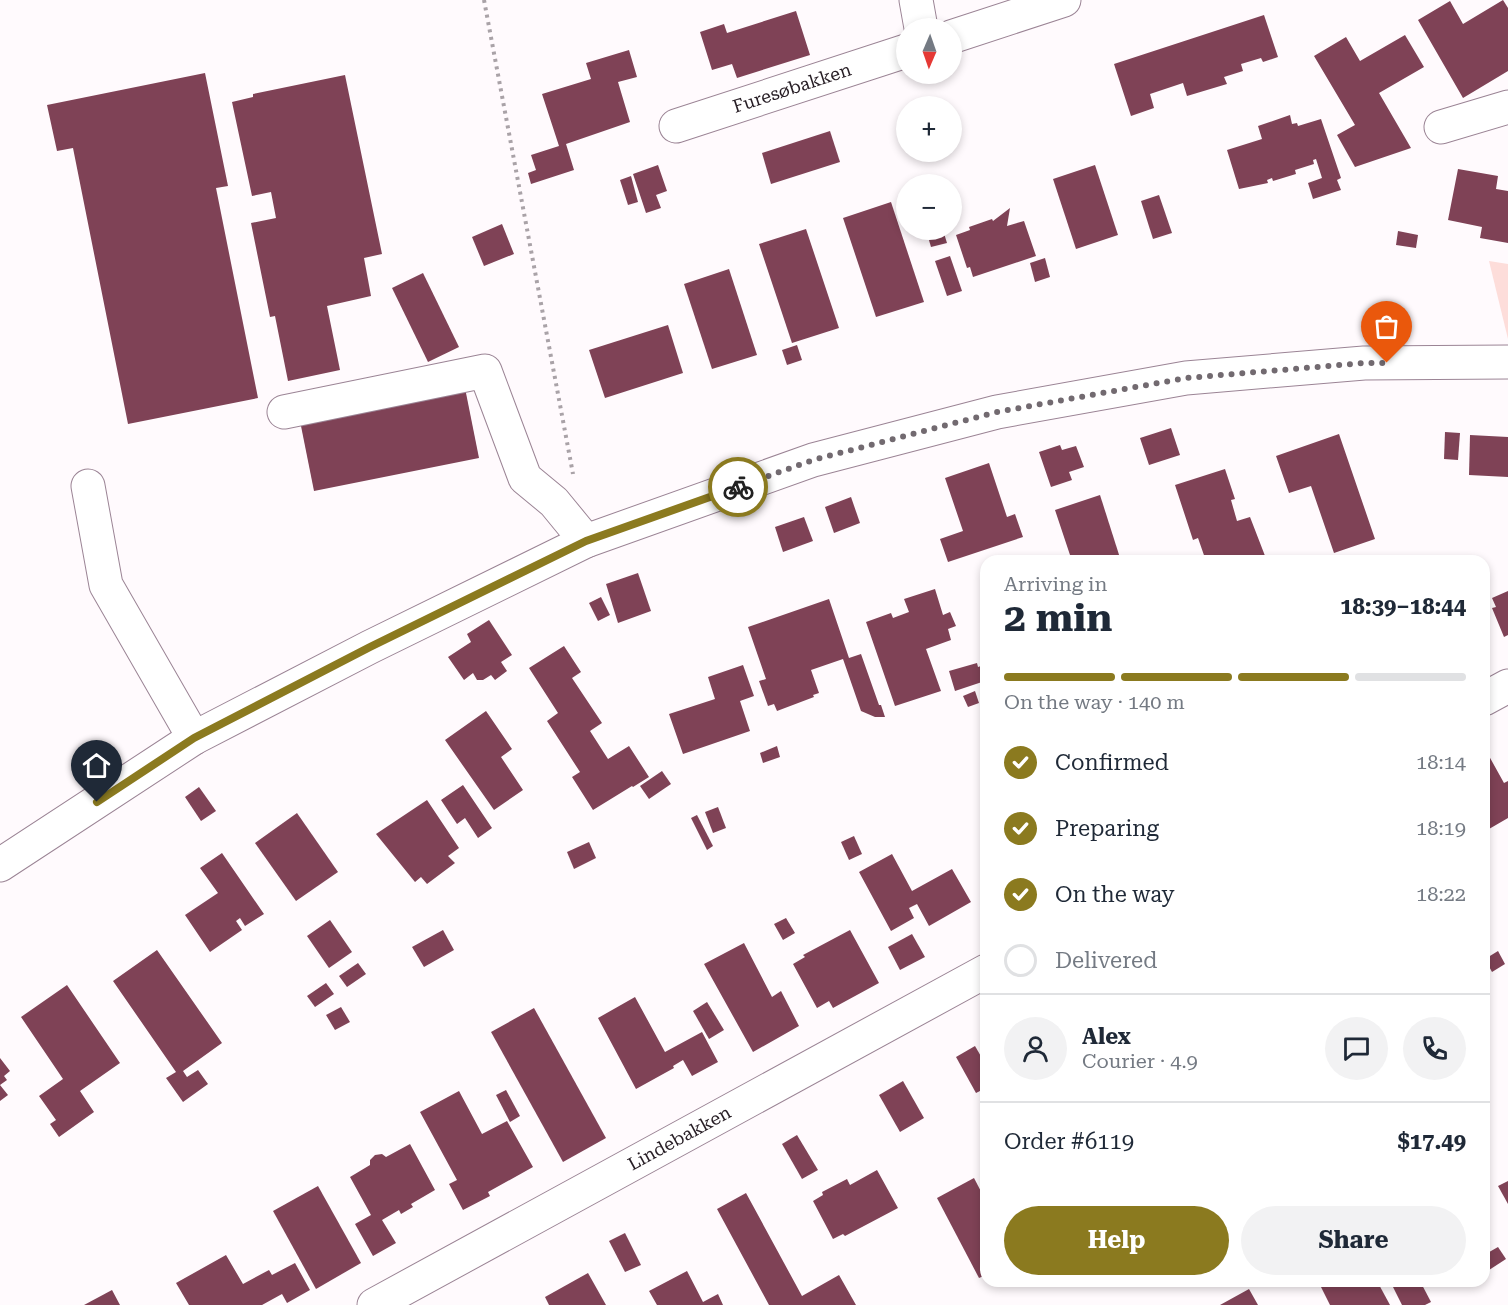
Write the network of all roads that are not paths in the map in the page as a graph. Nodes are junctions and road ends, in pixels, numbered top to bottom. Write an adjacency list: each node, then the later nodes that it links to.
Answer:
1 (916, 0): 3 (street)
2 (1064, 0): 4 (street)
3 (919, 18)
4 (962, 33)
5 (896, 54): 7 (street, Furesøbakken)
6 (1508, 106): 8 (street)
7 (676, 126)
8 (1441, 127)
9 (1508, 362): 12 (street)
10 (284, 412): 12 (street)
11 (88, 486): 15 (street)
12 (586, 541): 15 (street)
13 (1508, 686): 14 (street)
14 (1490, 696)
15 (194, 738): 16 (street)
16 (0, 865)
17 (980, 974): 18 (street, Lindebakken)
18 (374, 1305)

